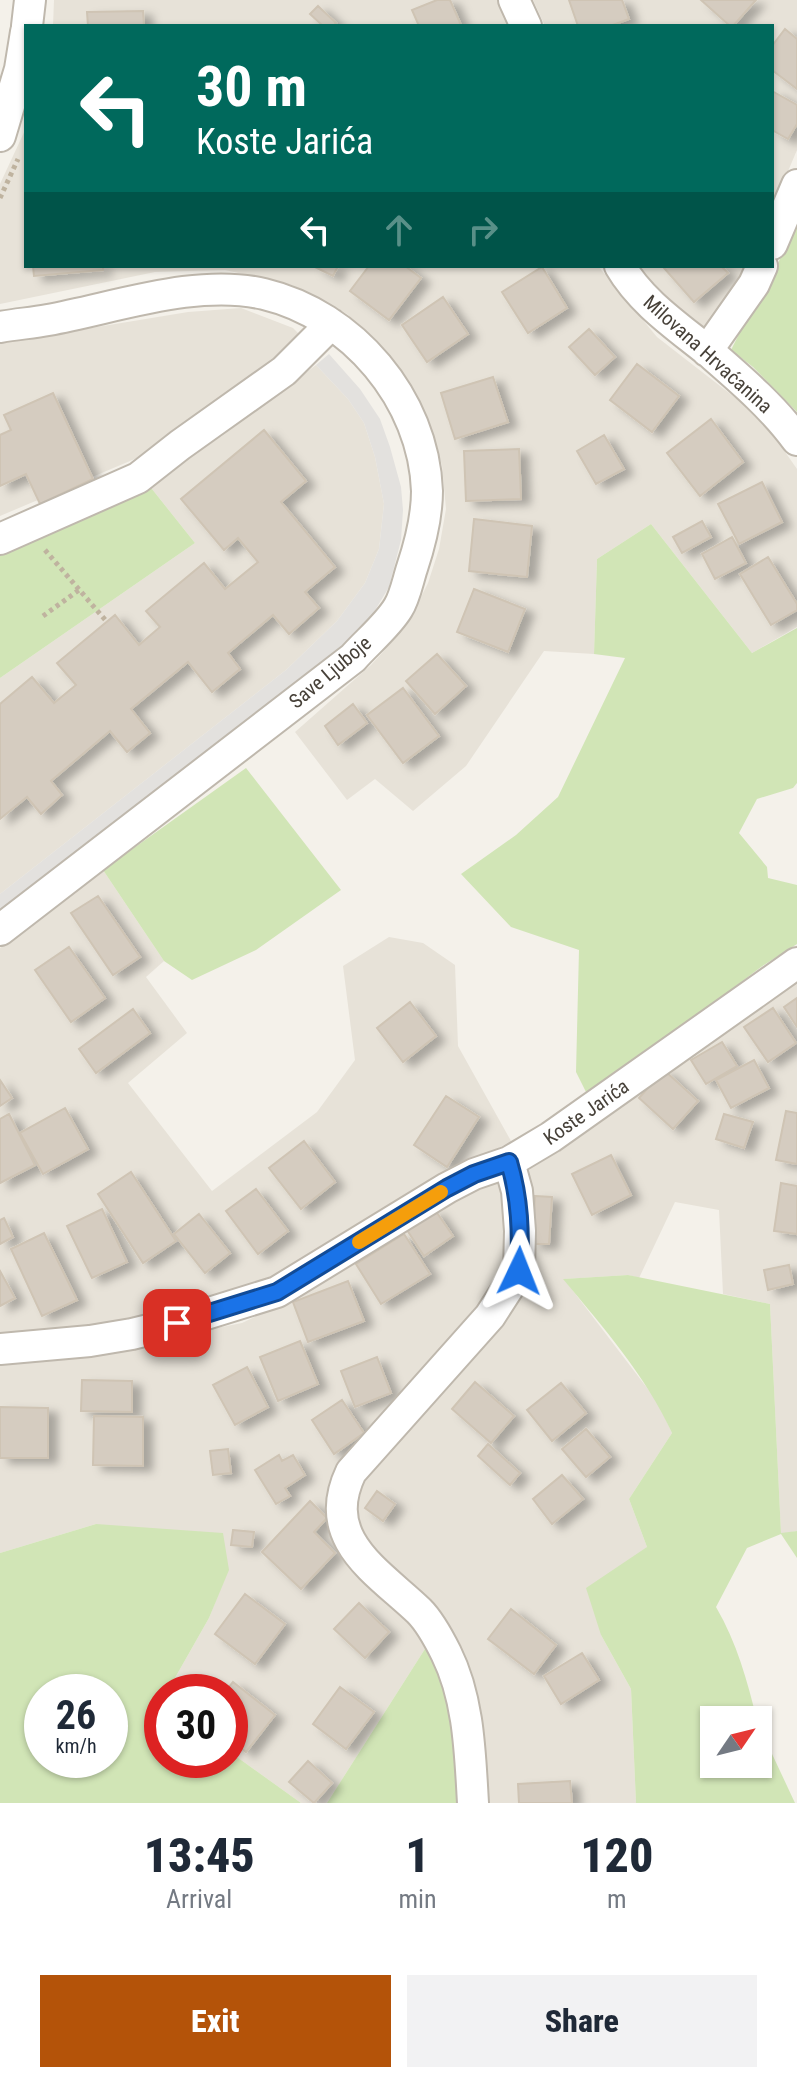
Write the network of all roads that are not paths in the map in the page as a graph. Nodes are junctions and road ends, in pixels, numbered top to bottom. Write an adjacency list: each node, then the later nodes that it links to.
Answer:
1 (30, 0): 3 (street)
2 (514, 0): 4 (street)
3 (27, 24)
4 (525, 24)
5 (24, 42): 6 (street)
6 (10, 145)
7 (797, 185): 8 (street)
8 (774, 239)
9 (622, 268): 13 (street, Milovana Hrvaćanina)
10 (761, 268): 13 (street)
11 (331, 324): 12 (street, Save Ljuboje); 15 (street); 16 (street, Save Ljuboje)
12 (0, 327)
13 (707, 351): 14 (street, Milovana Hrvaćanina)
14 (797, 440)
15 (13, 533)
16 (0, 930)
17 (797, 963): 18 (street, Koste Jarića)
18 (509, 1162): 19 (street, Koste Jarića); 20 (street)
19 (0, 1349)
20 (473, 1803)

